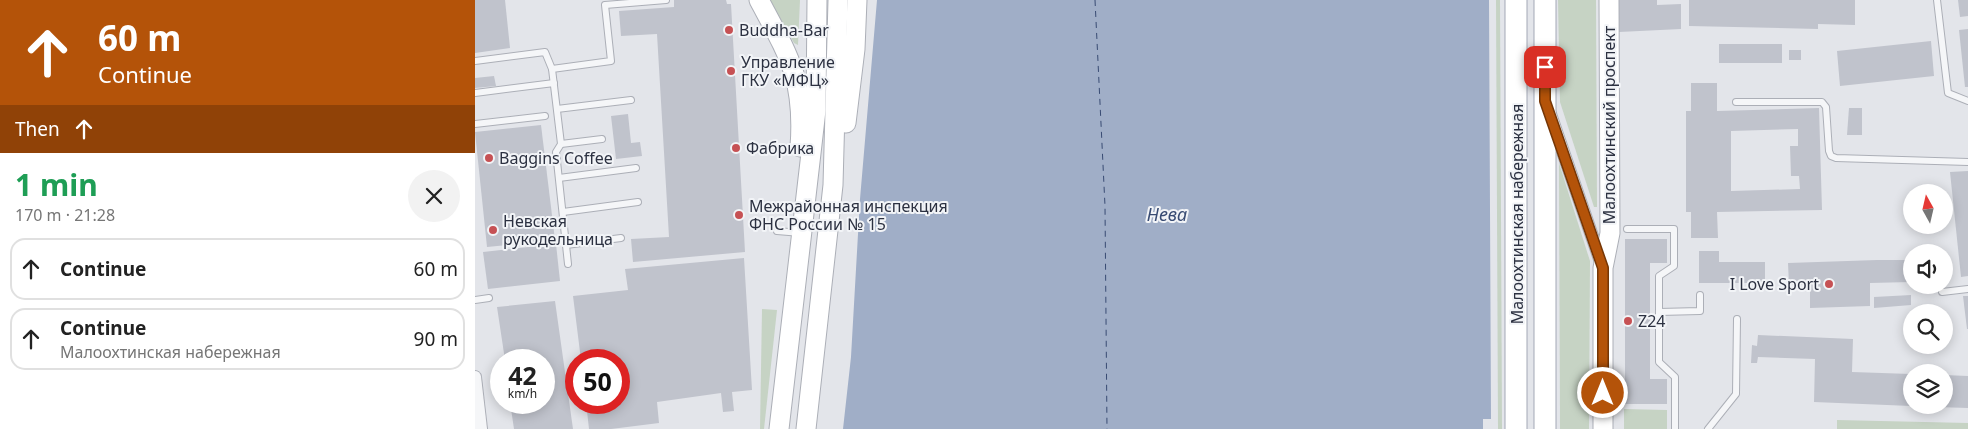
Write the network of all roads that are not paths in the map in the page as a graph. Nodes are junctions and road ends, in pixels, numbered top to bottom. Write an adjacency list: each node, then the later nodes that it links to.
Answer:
1 (666, 0): 11 (lane)
2 (759, 0): 27 (main road)
3 (817, 0): 27 (main road)
4 (838, 0): 23 (main road)
5 (857, 0): 23 (main road)
6 (1516, 0): 48 (main road, Малоохтинская набережная)
7 (1545, 0): 15 (main road, Малоохтинская набережная)
8 (1609, 0): 36 (main road, Малоохтинский проспект)
9 (1937, 0): 16 (lane)
10 (475, 61): 11 (lane)
11 (552, 69): 12 (lane)
12 (554, 83): 13 (lane); 18 (lane)
13 (475, 93)
14 (631, 100): 18 (lane)
15 (1545, 101): 36 (street); 49 (main road, Малоохтинская набережная)
16 (1968, 101)
17 (1735, 102): 24 (lane)
18 (557, 109): 22 (lane)
19 (545, 116): 20 (lane)
20 (475, 124)
21 (603, 139): 22 (lane)
22 (561, 144): 26 (lane)
23 (835, 150): 47 (main road)
24 (1968, 162)
25 (636, 168): 26 (lane)
26 (559, 178): 29 (lane)
27 (805, 197): 32 (main road)
28 (638, 202): 29 (lane)
29 (563, 212): 34 (lane)
30 (1627, 229): 42 (lane)
31 (777, 231): 32 (lane)
32 (801, 233): 46 (main road)
33 (621, 238): 34 (lane)
34 (566, 245): 35 (lane)
35 (568, 264)
36 (1603, 268): 50 (main road, Малоохтинский проспект)
37 (1968, 289): 38 (lane)
38 (1953, 291)
39 (1700, 295): 42 (lane)
40 (489, 298): 41 (lane)
41 (475, 300)
42 (1659, 312): 51 (lane)
43 (1737, 319): 52 (lane)
44 (475, 377): 45 (street)
45 (481, 429)
46 (779, 429)
47 (806, 429)
48 (1516, 429)
49 (1545, 429)
50 (1603, 429)
51 (1675, 429)
52 (1708, 429)

